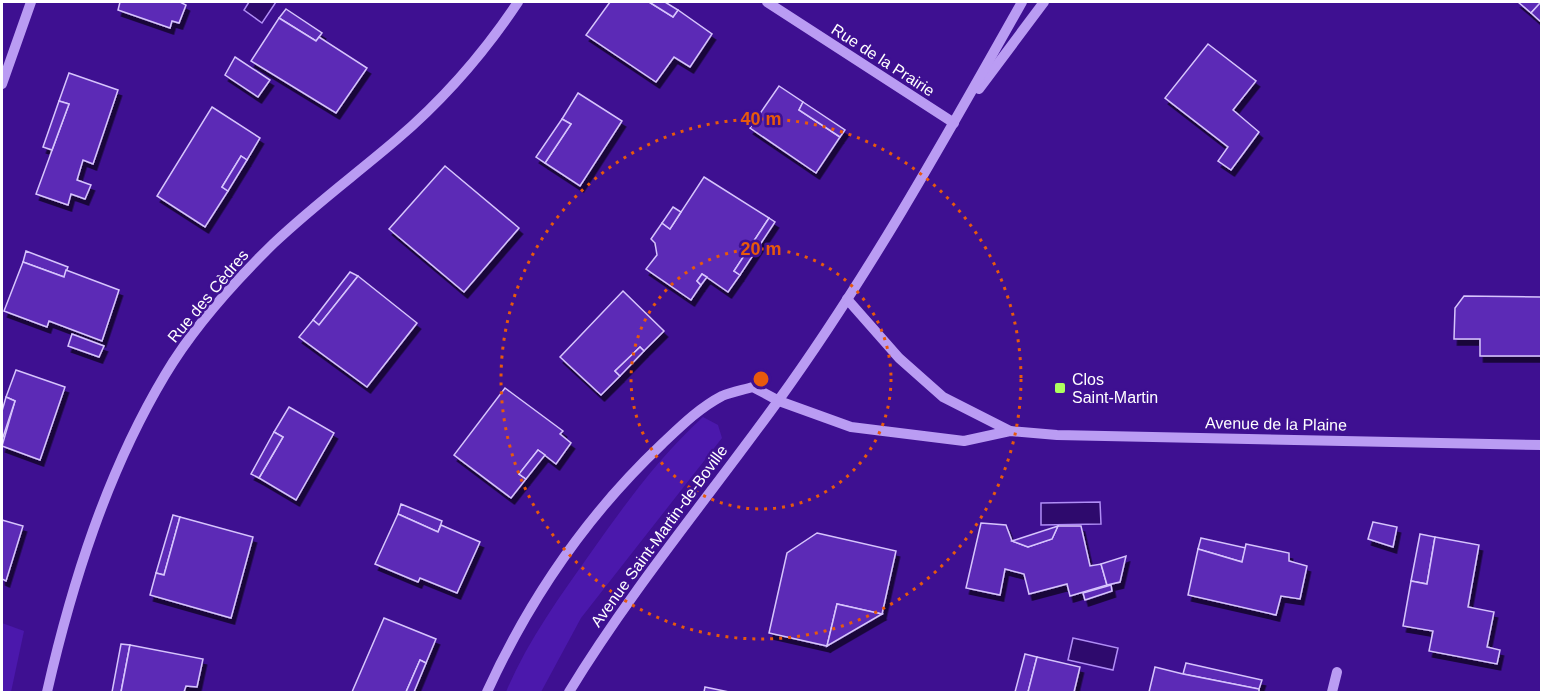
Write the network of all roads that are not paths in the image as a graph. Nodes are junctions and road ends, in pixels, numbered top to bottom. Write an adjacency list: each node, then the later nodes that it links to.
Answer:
1 (32, 2): 6 (street)
2 (518, 2): 13 (street, Rue des Cèdres)
3 (767, 2): 7 (street, Rue de la Prairie)
4 (1022, 2): 7 (street, Avenue Saint-Martin-de-Boville)
5 (1044, 2): 7 (street, Avenue Saint-Martin-de-Boville)
6 (2, 84)
7 (954, 123): 8 (street, Avenue Saint-Martin-de-Boville)
8 (847, 298): 9 (street, Avenue Saint-Martin-de-Boville); 10 (street, Avenue de la Plaine)
9 (779, 401): 10 (street, Avenue de la Plaine); 14 (street); 15 (street, Avenue Saint-Martin-de-Boville)
10 (1011, 431): 11 (street, Avenue de la Plaine)
11 (1542, 446)
12 (1337, 672): 16 (street)
13 (47, 693)
14 (488, 693)
15 (569, 693)
16 (1332, 693)

